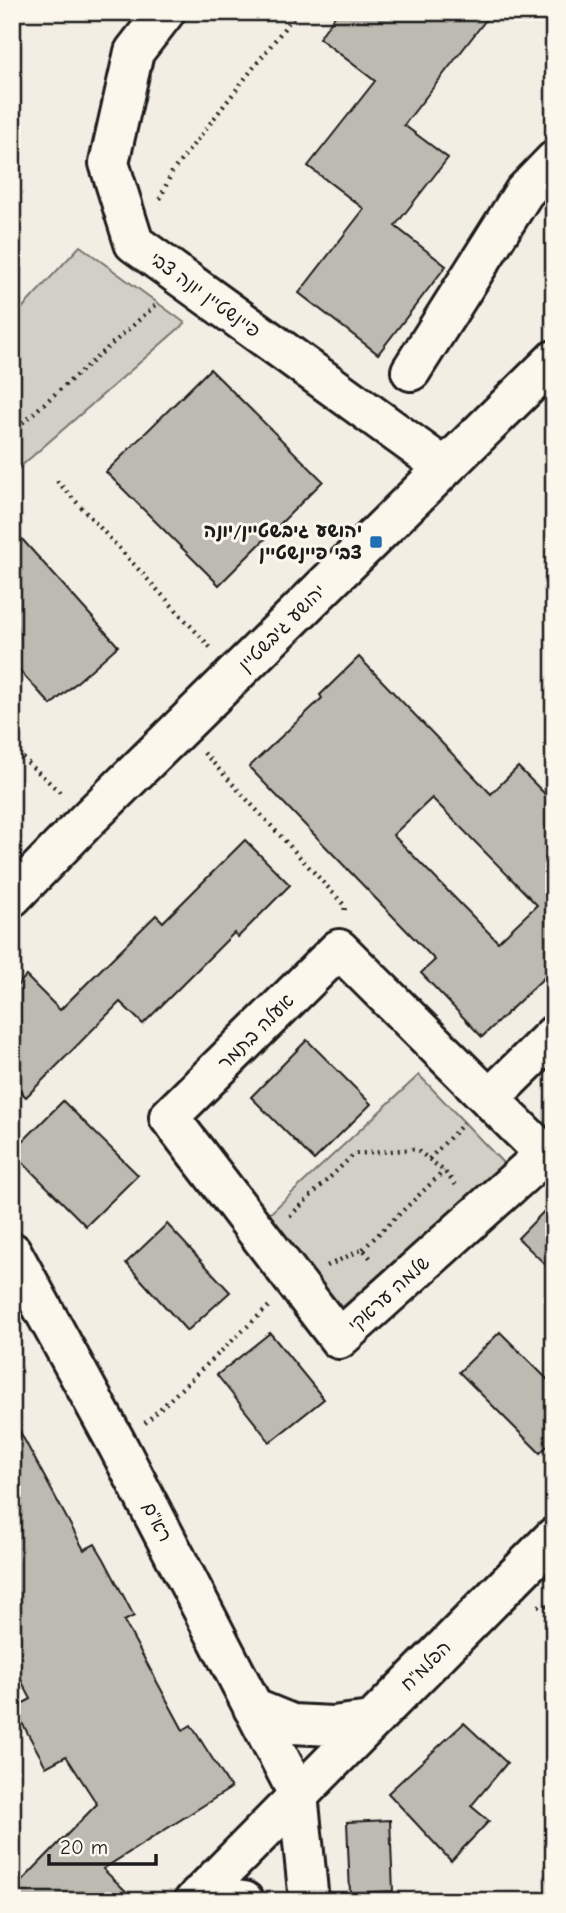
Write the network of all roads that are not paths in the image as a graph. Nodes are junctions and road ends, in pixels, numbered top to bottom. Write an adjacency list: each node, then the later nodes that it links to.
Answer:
1 (165, 12): 5 (street, פיינשטיין יונה צבי)
2 (554, 161): 4 (street)
3 (554, 360): 5 (street, יהושע גיבשטיין)
4 (411, 371)
5 (443, 467): 6 (street, יהושע גיבשטיין)
6 (12, 897)
7 (554, 1035): 8 (street)
8 (490, 1098): 10 (street, שלמה עראקי); 10 (street, אעלה בתמר)
9 (12, 1252): 12 (street, רא"ם)
10 (294, 1283)
11 (554, 1537): 13 (street, הפלמ"ח)
12 (253, 1708): 13 (street); 14 (street, רא"ם)
13 (371, 1721): 14 (street, הפלמ"ח)
14 (298, 1794): 15 (street, הפלמ"ח); 17 (street)
15 (196, 1898): 16 (street)
16 (243, 1901)
17 (309, 1901)

